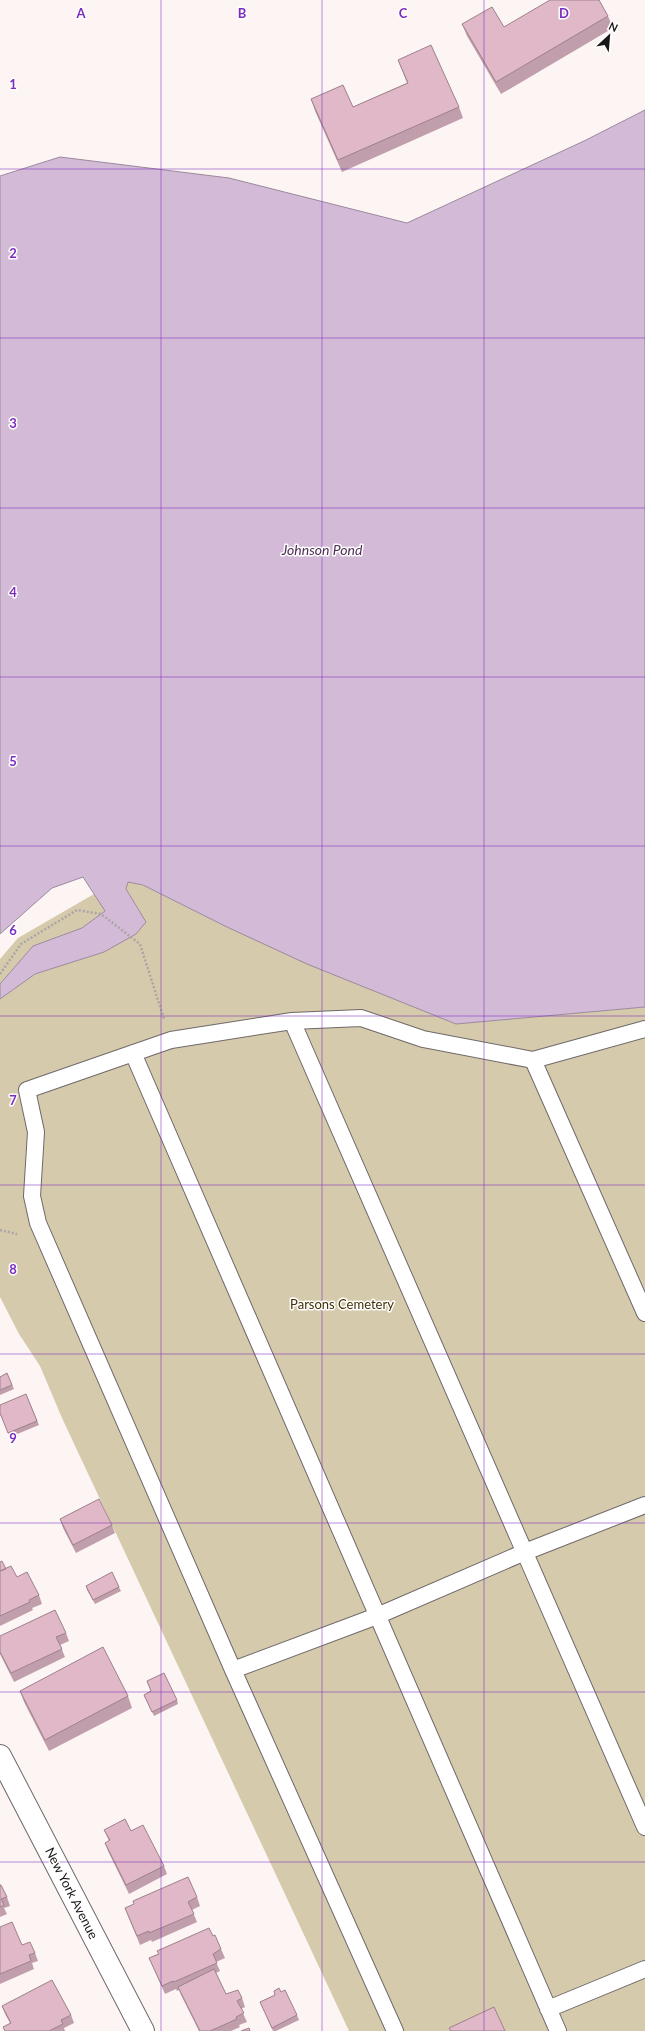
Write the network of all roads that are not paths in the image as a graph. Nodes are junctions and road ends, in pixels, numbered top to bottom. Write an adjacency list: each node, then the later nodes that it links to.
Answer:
1 (292, 1021): 3 (lane); 4 (lane); 7 (lane)
2 (645, 1029): 4 (lane)
3 (133, 1053): 8 (lane); 9 (lane)
4 (533, 1060): 5 (lane)
5 (645, 1313)
6 (645, 1505): 7 (lane)
7 (525, 1552): 8 (lane); 11 (lane)
8 (378, 1616): 9 (lane); 13 (lane)
9 (233, 1670): 15 (lane)
10 (0, 1756): 14 (street, New York Avenue)
11 (645, 1827)
12 (645, 1969): 13 (lane)
13 (548, 2009): 16 (lane)
14 (143, 2031)
15 (395, 2031)
16 (558, 2031)

